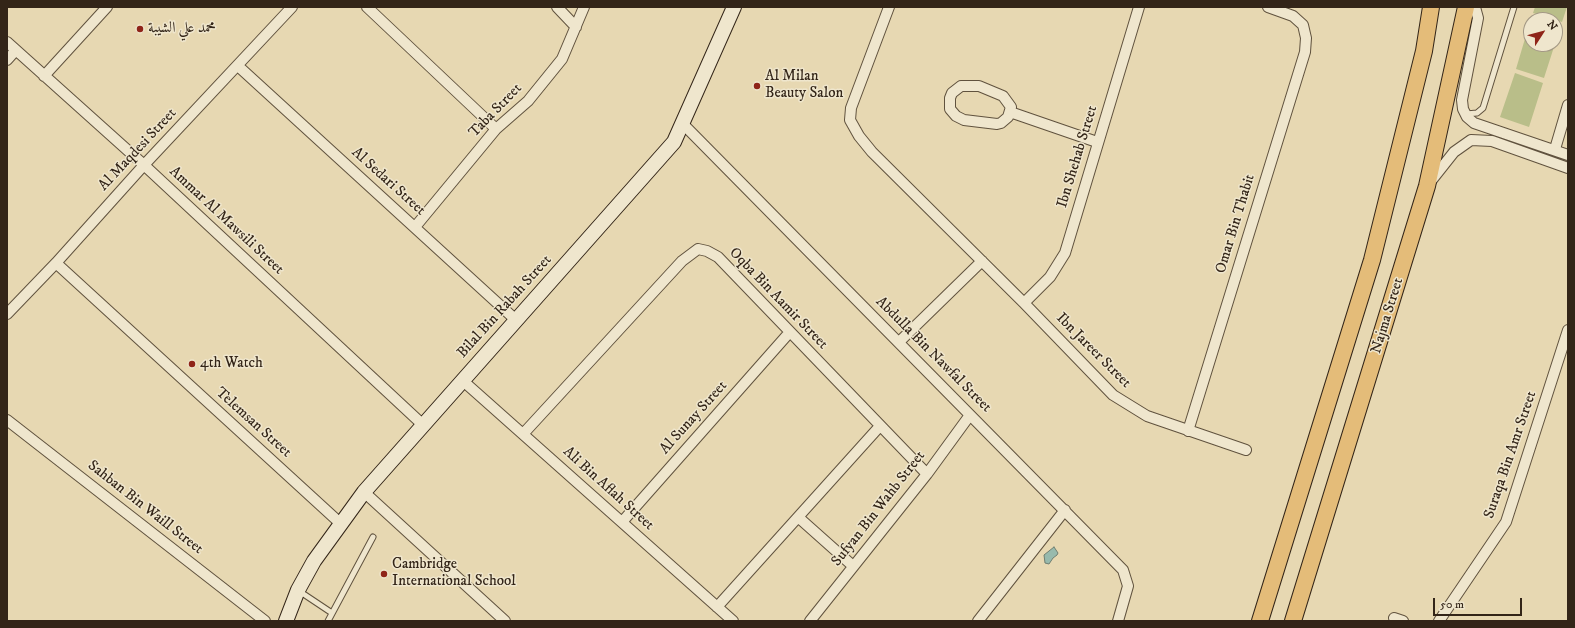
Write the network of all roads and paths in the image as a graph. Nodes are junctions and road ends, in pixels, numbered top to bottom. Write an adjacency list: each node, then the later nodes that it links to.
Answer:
1 (106, 7): 19 (street)
2 (292, 7): 18 (street, Al Maqdesi Street)
3 (368, 7): 24 (street)
4 (556, 7): 14 (street)
5 (584, 7): 14 (street, Taba Street)
6 (734, 7): 23 (street, Bilal Bin Rabah Street)
7 (889, 7): 32 (street, Ibn Jareer Street)
8 (1139, 7): 25 (street, Ibn Shehab Street)
9 (1268, 7): 45 (street)
10 (1431, 7): 67 (main road)
11 (1466, 7): 30 (main road, Najma Street)
12 (1476, 7): 22 (street)
13 (1514, 7): 22 (lane)
14 (576, 27): 24 (street, Taba Street)
15 (7, 42): 16 (street, Ammar Al Mawsili Street)
16 (16, 50): 17 (street); 19 (street, Ammar Al Mawsili Street)
17 (7, 60)
18 (238, 66): 28 (street, Al Maqdesi Street); 31 (street, Al Sedari Street)
19 (44, 76): 28 (street, Ammar Al Mawsili Street)
20 (1568, 105): 26 (street)
21 (1010, 112): 21 (street); 25 (street)
22 (1466, 114): 26 (street)
23 (683, 124): 36 (street, Bilal Bin Rabah Street); 39 (street, Abdulla Bin Nawfal Street)
24 (496, 129): 31 (street, Taba Street)
25 (1097, 142): 34 (street, Ibn Shehab Street)
26 (1555, 149): 27 (street)
27 (1568, 155)
28 (144, 165): 33 (street, Al Maqdesi Street); 43 (street, Ammar Al Mawsili Street)
29 (1568, 168): 30 (street)
30 (1427, 186): 68 (main road, Najma Street)
31 (415, 227): 36 (street, Al Sedari Street)
32 (982, 261): 34 (street, Ibn Jareer Street); 39 (street)
33 (56, 263): 35 (street, Al Maqdesi Street); 53 (street, Telemsan Street)
34 (1024, 303): 45 (street, Ibn Jareer Street)
35 (7, 314)
36 (517, 321): 40 (street, Bilal Bin Rabah Street)
37 (1568, 330): 69 (street, Suraqa Bin Amr Street)
38 (789, 333): 44 (street, Oqba Bin Aamir Street); 46 (street, Oqba Bin Aamir Street); 52 (street, Al Sunay Street)
39 (899, 342): 41 (street, Abdulla Bin Nawfal Street)
40 (462, 380): 43 (street, Bilal Bin Rabah Street); 46 (street, Ali Bin Aflah Street)
41 (970, 415): 48 (street, Sufyan Bin Wahb Street); 50 (street, Abdulla Bin Nawfal Street)
42 (7, 420): 59 (street, Sahban Bin Waill Street)
43 (422, 424): 49 (street, Bilal Bin Rabah Street)
44 (880, 426): 48 (street, Oqba Bin Aamir Street); 51 (street)
45 (1188, 432): 47 (street, Ibn Jareer Street)
46 (523, 434): 52 (street, Ali Bin Aflah Street)
47 (1246, 450)
48 (927, 474): 55 (street, Sufyan Bin Wahb Street)
49 (364, 492): 53 (street, Bilal Bin Rabah Street); 62 (street)
50 (1065, 510): 65 (street); 66 (street, Abdulla Bin Nawfal Street)
51 (798, 517): 55 (street); 57 (street)
52 (622, 522): 57 (street, Ali Bin Aflah Street)
53 (340, 523): 56 (street, Bilal Bin Rabah Street)
54 (373, 537): 58 (lane)
55 (854, 566): 64 (street, Sufyan Bin Wahb Street)
56 (298, 590): 58 (lane); 60 (street, Bilal Bin Rabah Street)
57 (717, 607): 63 (street, Ali Bin Aflah Street)
58 (332, 613): 61 (lane)
59 (265, 621)
60 (286, 621)
61 (328, 621)
62 (506, 621)
63 (733, 621)
64 (810, 621)
65 (978, 621)
66 (1118, 621)
67 (1260, 621)
68 (1293, 621)
69 (1439, 621)

